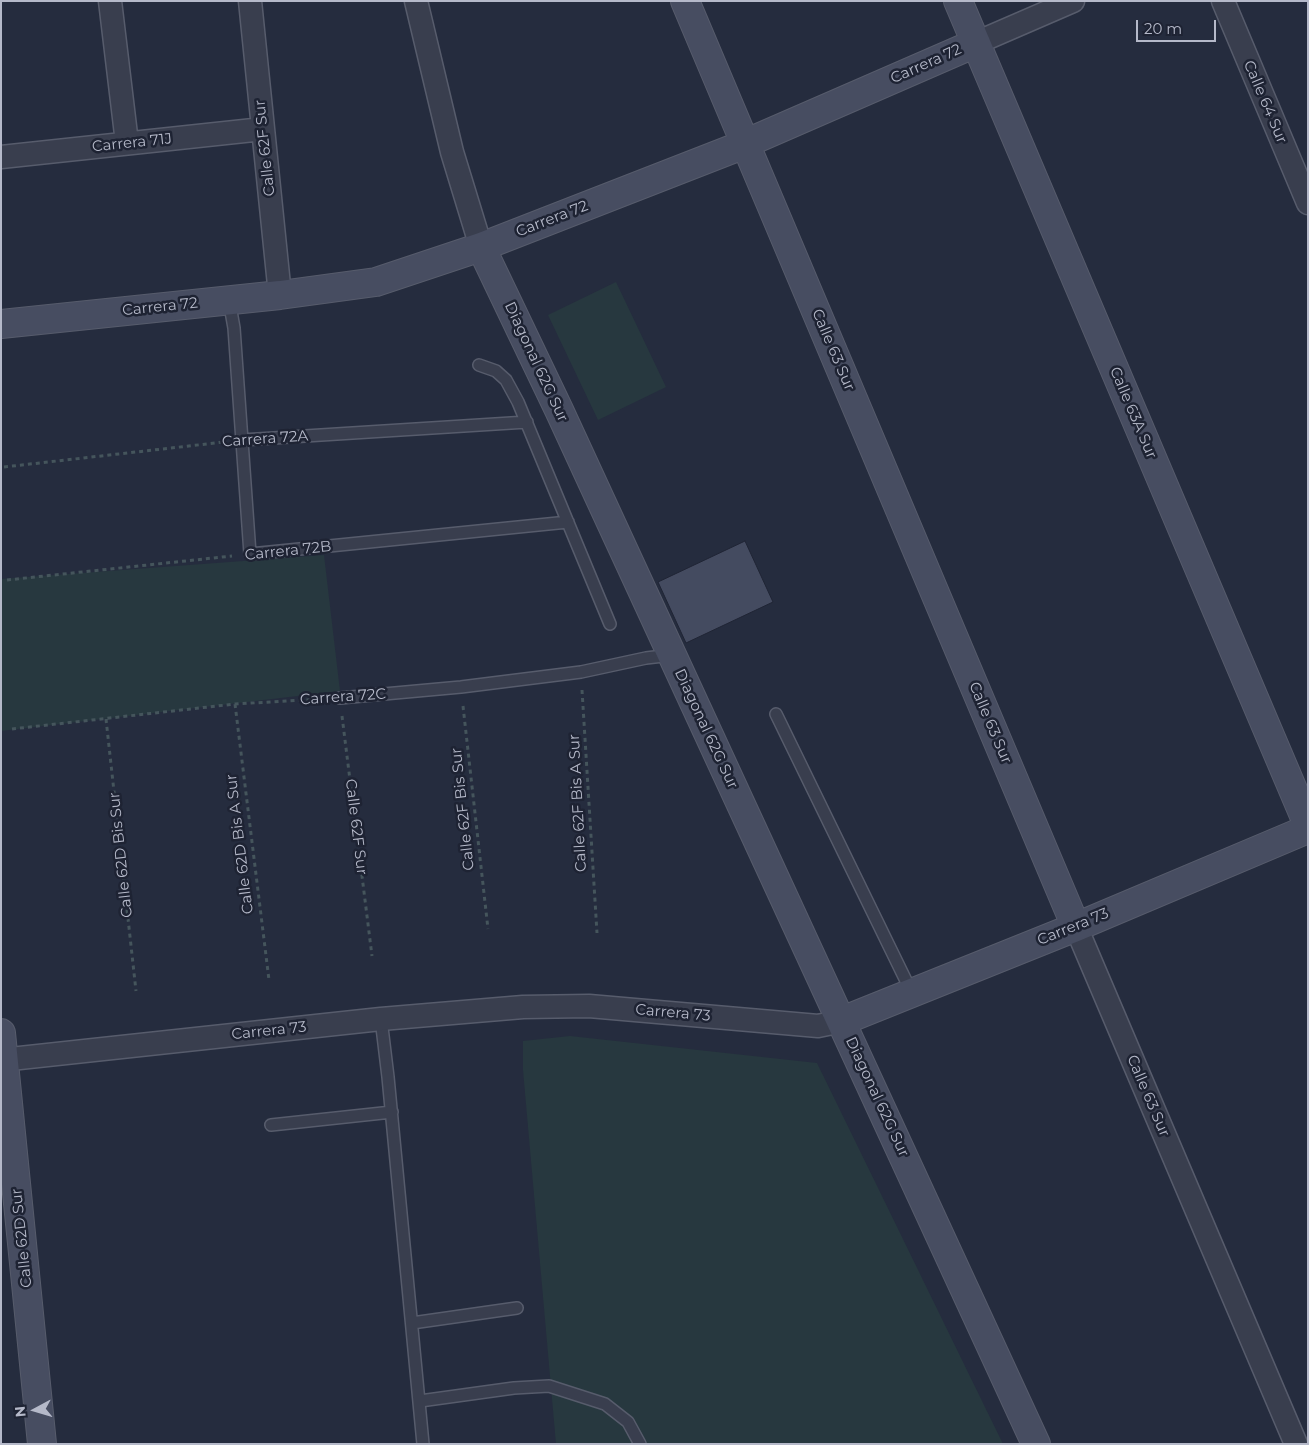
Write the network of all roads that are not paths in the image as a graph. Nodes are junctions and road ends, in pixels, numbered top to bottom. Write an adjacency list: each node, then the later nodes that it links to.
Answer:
1 (110, 1): 10 (street)
2 (250, 1): 9 (street, Calle 62F Sur)
3 (416, 1): 14 (street, Diagonal 62G Sur)
4 (686, 1): 11 (street, Calle 63 Sur)
5 (958, 1): 8 (street, Calle 63A Sur)
6 (1073, 1): 8 (street, Carrera 72)
7 (1222, 1): 13 (street, Calle 64 Sur)
8 (976, 43): 11 (street, Carrera 72); 26 (street, Calle 63A Sur)
9 (263, 129): 10 (street, Carrera 71J); 15 (street, Calle 62F Sur)
10 (128, 143): 12 (street, Carrera 71J)
11 (745, 144): 14 (street, Carrera 72); 27 (street, Calle 63 Sur)
12 (1, 157)
13 (1308, 203)
14 (481, 247): 15 (street, Carrera 72); 23 (street, Diagonal 62G Sur)
15 (280, 295): 16 (street, Carrera 72)
16 (229, 300): 17 (street, Carrera 72); 20 (lane)
17 (1, 324)
18 (480, 365): 19 (lane)
19 (527, 422): 20 (lane, Carrera 72A); 21 (lane)
20 (242, 440): 21 (lane, Carrera 72B)
21 (568, 522): 22 (lane)
22 (610, 624)
23 (672, 655): 24 (lane, Carrera 72C); 30 (street, Diagonal 62G Sur)
24 (340, 698)
25 (776, 714): 28 (lane)
26 (1308, 827): 27 (street, Carrera 73)
27 (1076, 927): 28 (street, Carrera 73); 41 (street, Calle 63 Sur)
28 (912, 993): 30 (street, Carrera 73)
29 (381, 1019): 30 (street, Carrera 73); 31 (street, Carrera 73); 32 (lane)
30 (842, 1021): 40 (street, Diagonal 62G Sur)
31 (2, 1051): 37 (street, Calle 62D Sur)
32 (392, 1112): 33 (lane); 35 (lane)
33 (271, 1125)
34 (517, 1308): 35 (lane)
35 (412, 1323): 36 (lane)
36 (420, 1400): 38 (lane); 39 (lane)
37 (42, 1444)
38 (424, 1444)
39 (640, 1444)
40 (1036, 1444)
41 (1296, 1444)

